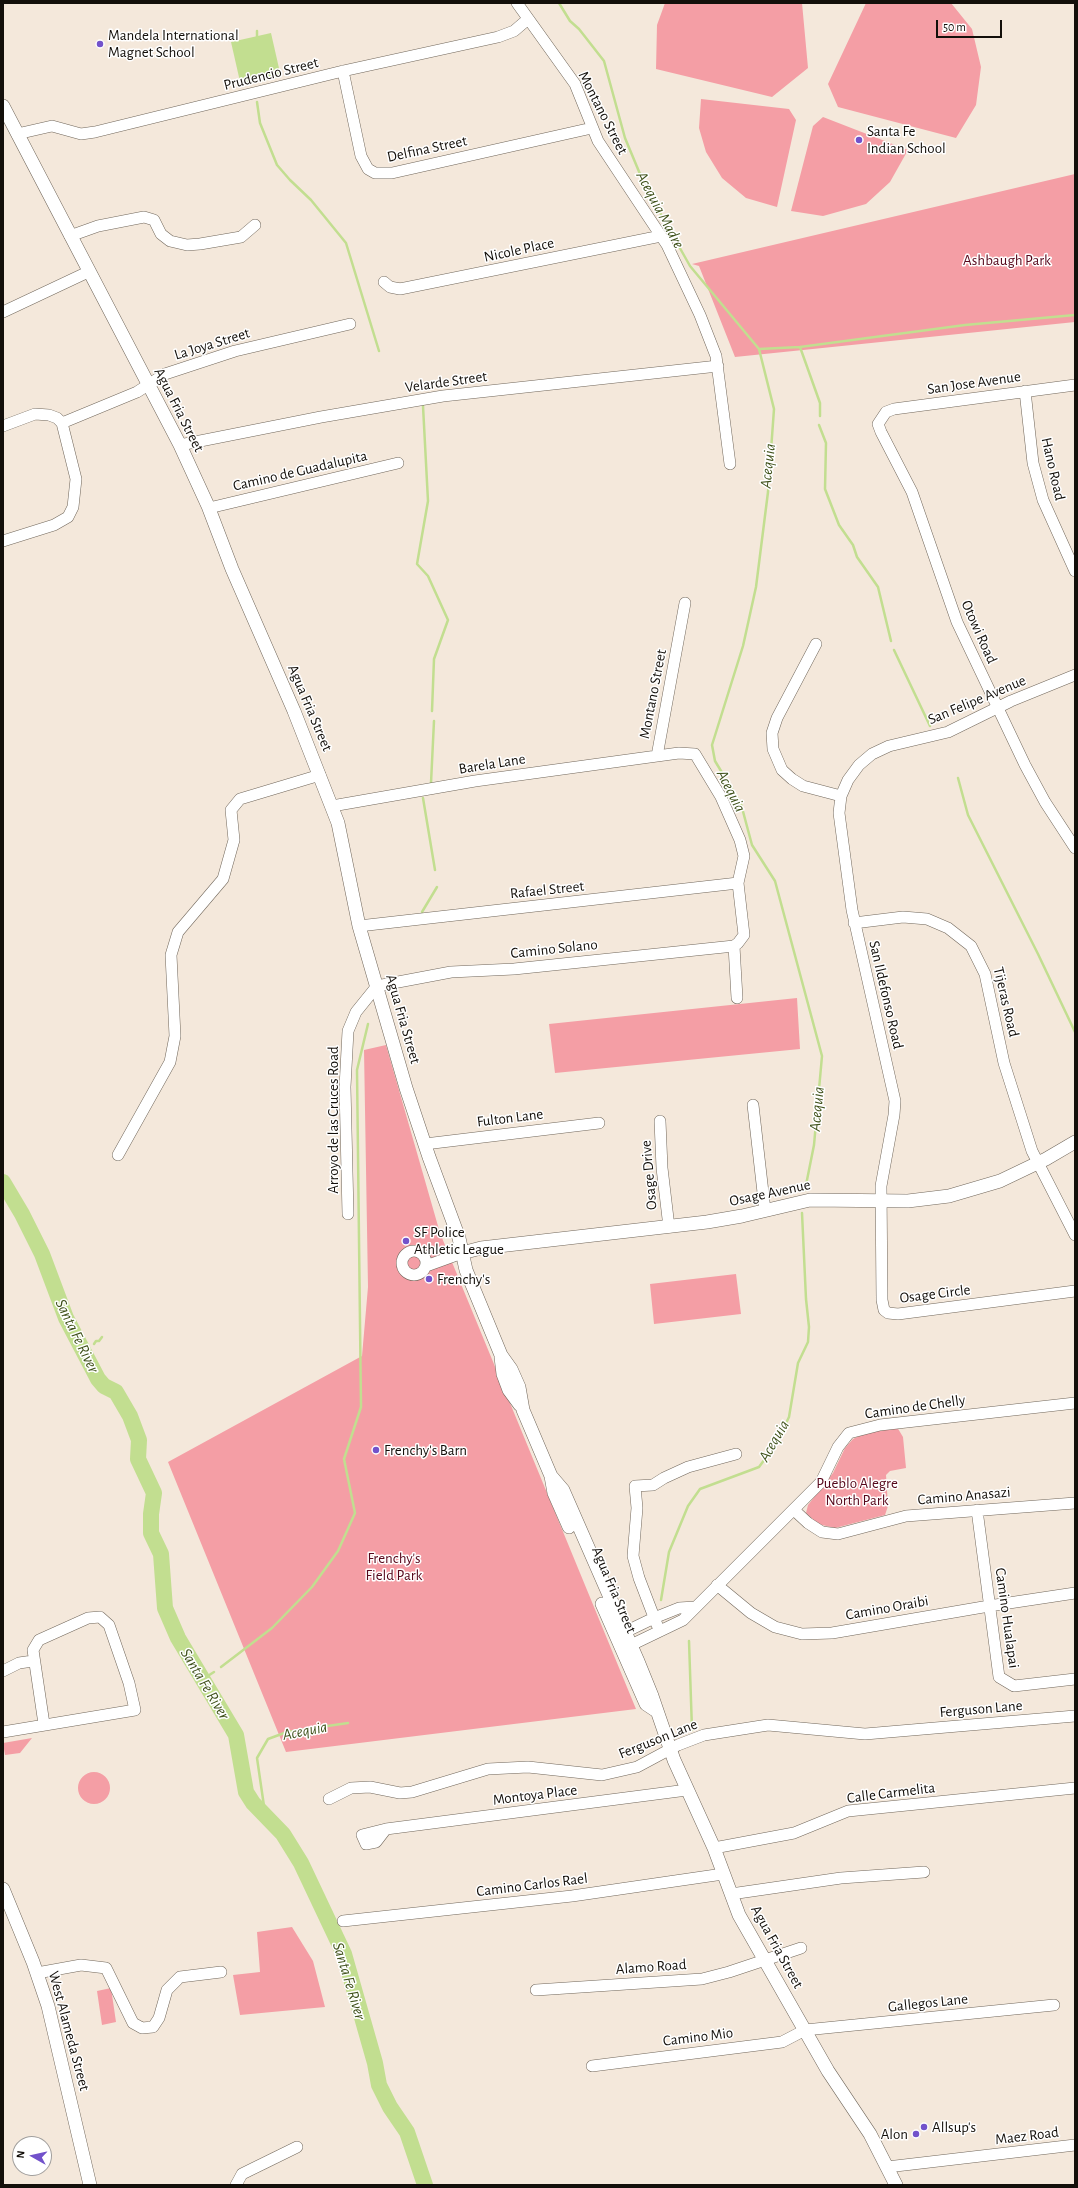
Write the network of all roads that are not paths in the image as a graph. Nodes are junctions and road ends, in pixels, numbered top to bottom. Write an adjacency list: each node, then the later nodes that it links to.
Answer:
1 (517, 3): 2 (street, Montano Street)
2 (528, 19): 3 (street, Prudencio Street); 5 (street, Montano Street)
3 (343, 71): 5 (street, Delfina Street); 6 (street, Prudencio Street)
4 (3, 106): 6 (street, Agua Fria Street)
5 (592, 128): 9 (street, Montano Street)
6 (17, 134): 8 (street, Agua Fria Street)
7 (255, 225): 8 (street)
8 (70, 236): 10 (street, Agua Fria Street)
9 (661, 236): 11 (street, Nicole Place); 14 (street, Montano Street)
10 (88, 272): 12 (street); 15 (street, Agua Fria Street)
11 (384, 282)
12 (3, 312)
13 (350, 324): 15 (street, La Joya Street)
14 (718, 366): 21 (street, Velarde Street); 23 (street, Montano Street)
15 (149, 385): 19 (street, La Joya Street); 21 (street, Agua Fria Street)
16 (1075, 385): 17 (street, San Jose Avenue)
17 (1025, 391): 18 (street, San Jose Avenue); 26 (street, Hano Road)
18 (880, 418): 30 (street, Otowi Road)
19 (62, 423): 20 (street); 25 (street)
20 (3, 426)
21 (180, 446): 24 (street, Agua Fria Street)
22 (398, 463): 24 (street, Camino de Guadalupita)
23 (730, 464)
24 (209, 508): 32 (street, Agua Fria Street)
25 (3, 541)
26 (1075, 571)
27 (685, 603): 31 (street, Montano Street)
28 (816, 644): 33 (street)
29 (1075, 675): 30 (street, San Felipe Avenue)
30 (998, 708): 33 (street, San Felipe Avenue); 35 (street, Otowi Road)
31 (657, 756): 34 (street, Barela Lane); 36 (street, Montano Street)
32 (320, 775): 34 (street, Agua Fria Street); 47 (street)
33 (841, 796): 37 (street, San Ildefonso Road)
34 (332, 806): 38 (street, Agua Fria Street)
35 (1075, 848)
36 (738, 883): 38 (street, Rafael Street); 39 (street, Montano Street)
37 (854, 923): 48 (street, Tijeras Road); 49 (street, San Ildefonso Road)
38 (359, 926): 40 (street, Agua Fria Street)
39 (734, 946): 40 (street, Camino Solano); 41 (street)
40 (377, 986): 46 (street, Agua Fria Street); 51 (street, Arroyo de las Cruces Road)
41 (738, 998)
42 (753, 1105): 50 (street)
43 (660, 1121): 52 (street, Osage Drive)
44 (599, 1123): 46 (street, Fulton Lane)
45 (1075, 1142): 48 (street, Osage Avenue)
46 (425, 1144): 54 (street, Agua Fria Street)
47 (118, 1155)
48 (1038, 1163): 49 (street, Osage Avenue); 53 (street)
49 (882, 1201): 50 (street, Osage Avenue); 56 (street, Osage Circle)
50 (764, 1210): 52 (street, Osage Avenue)
51 (348, 1214)
52 (669, 1227): 54 (street, Osage Avenue)
53 (1075, 1235)
54 (462, 1253): 55 (street); 68 (street, Agua Fria Street)
55 (426, 1266)
56 (1075, 1292)
57 (1075, 1403): 60 (street, Camino de Chelly)
58 (736, 1454): 66 (street)
59 (1075, 1503): 61 (street, Camino Anasazi)
60 (794, 1510): 61 (street, Camino Anasazi); 62 (street, Camino de Chelly)
61 (977, 1510): 64 (street, Camino Hualapai)
62 (718, 1585): 64 (street, Camino Oraibi); 65 (street, Camino de Chelly)
63 (1075, 1593): 64 (street, Camino Oraibi)
64 (989, 1606): 71 (street, Camino Hualapai)
65 (694, 1607): 66 (street); 67 (street, Camino de Chelly)
66 (654, 1618): 67 (street); 68 (street)
67 (660, 1631): 68 (street, Camino de Chelly)
68 (625, 1640): 75 (street, Agua Fria Street)
69 (33, 1661): 70 (street); 73 (street); 73 (street)
70 (3, 1671)
71 (1075, 1679)
72 (1075, 1716): 75 (street, Ferguson Lane)
73 (44, 1724): 74 (street)
74 (3, 1732)
75 (670, 1749): 77 (street, Agua Fria Street); 78 (street, Ferguson Lane)
76 (1075, 1788): 80 (street, Calle Carmelita)
77 (687, 1790): 79 (street, Montoya Place); 80 (street, Agua Fria Street)
78 (329, 1799)
79 (386, 1829)
80 (714, 1848): 82 (street, Agua Fria Street)
81 (924, 1872): 84 (street)
82 (723, 1874): 84 (street, Agua Fria Street); 85 (street, Camino Carlos Rael)
83 (3, 1889): 89 (street, West Alameda Street)
84 (731, 1894): 87 (street, Agua Fria Street)
85 (343, 1921)
86 (801, 1948): 87 (street, Alamo Road)
87 (765, 1959): 90 (street, Alamo Road); 92 (street, Agua Fria Street)
88 (221, 1972): 89 (street)
89 (37, 1973): 97 (street, West Alameda Street)
90 (536, 1990)
91 (1054, 2005): 92 (street, Gallegos Lane)
92 (805, 2030): 93 (street, Camino Mio); 96 (street, Agua Fria Street)
93 (592, 2066)
94 (1075, 2145): 96 (street, Maez Road)
95 (297, 2147): 98 (street)
96 (887, 2167): 99 (street, Agua Fria Street)
97 (90, 2185)
98 (236, 2185)
99 (896, 2185)

